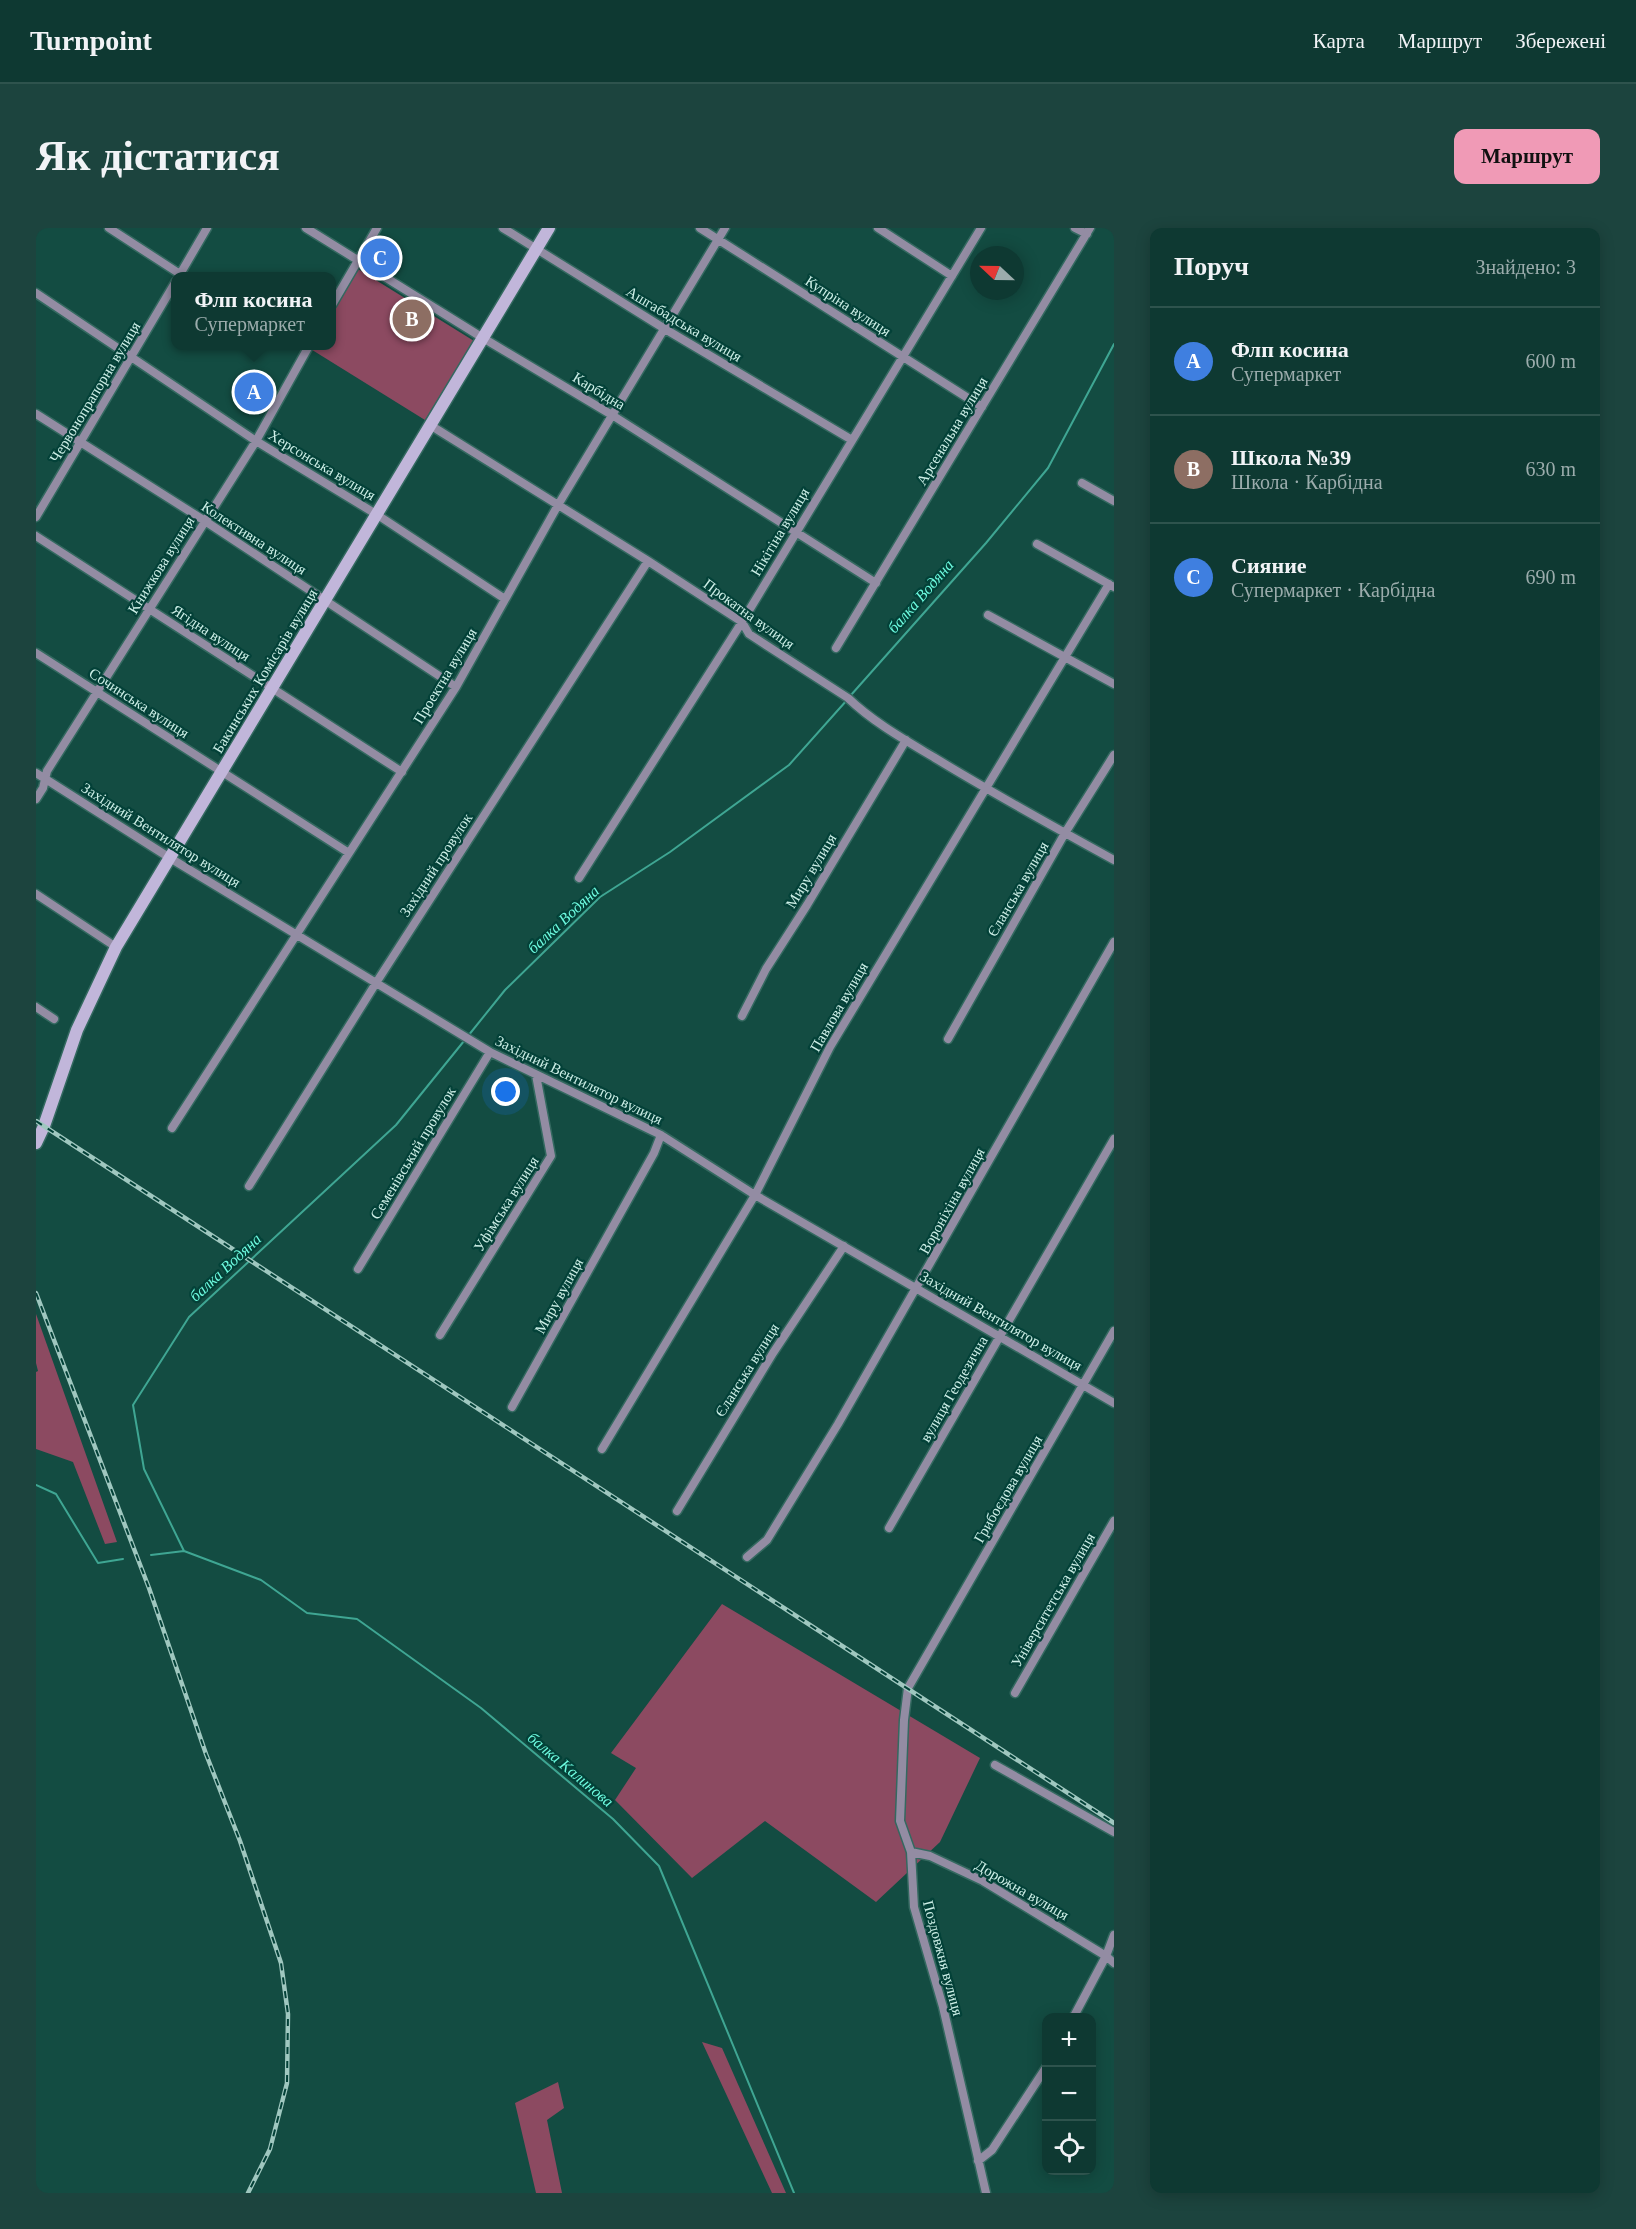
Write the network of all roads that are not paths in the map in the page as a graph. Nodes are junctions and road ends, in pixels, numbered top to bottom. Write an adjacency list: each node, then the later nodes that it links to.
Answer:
1 (109, 228): 16 (street)
2 (207, 228): 17 (street, Червонопрапорна вулиця)
3 (306, 228): 15 (street, Карбідна)
4 (377, 228): 15 (street)
5 (503, 228): 14 (street, Ашгабадська вулиця)
6 (549, 228): 14 (street, Бакинських Комісарів вулиця)
7 (700, 228): 13 (street, Купріна вулиця)
8 (725, 228): 13 (street, Проектна вулиця)
9 (878, 228): 18 (street)
10 (981, 228): 18 (street, Нікітіна вулиця)
11 (1075, 228): 12 (street)
12 (1088, 231): 27 (street, Арсенальна вулиця)
13 (718, 239): 22 (street, Проектна вулиця); 26 (street, Купріна вулиця)
14 (537, 248): 22 (street, Ашгабадська вулиця); 23 (street, Бакинських Комісарів вулиця)
15 (358, 260): 21 (street); 23 (street, Карбідна)
16 (171, 272)
17 (181, 272)
18 (952, 276): 26 (street, Нікітіна вулиця)
19 (171, 289): 25 (street, Червонопрапорна вулиця)
20 (36, 293): 25 (street, Херсонська вулиця)
21 (336, 298)
22 (665, 329): 29 (street, Проектна вулиця); 32 (street, Ашгабадська вулиця)
23 (483, 338): 29 (street, Карбідна); 30 (street, Бакинських Комісарів вулиця)
24 (306, 350): 31 (street, Книжкова вулиця)
25 (132, 357): 31 (street, Херсонська вулиця); 33 (street, Червонопрапорна вулиця)
26 (903, 357): 27 (street, Купріна вулиця); 32 (street, Нікітіна вулиця)
27 (982, 407): 44 (street, Арсенальна вулиця)
28 (36, 414): 33 (street, Колективна вулиця)
29 (612, 415): 36 (street, Проектна вулиця); 40 (street, Карбідна)
30 (430, 425): 36 (street, Прокатна вулиця); 37 (street, Бакинських Комісарів вулиця)
31 (256, 441): 37 (street, Херсонська вулиця); 39 (street, Книжкова вулиця)
32 (852, 441): 40 (street, Нікітіна вулиця)
33 (81, 443): 38 (street, Червонопрапорна вулиця); 39 (street, Колективна вулиця)
34 (1082, 483): 35 (street)
35 (1114, 501)
36 (558, 505): 43 (street, Прокатна вулиця); 46 (street, Проектна вулиця)
37 (376, 514): 46 (street, Херсонська вулиця); 47 (street, Бакинських Комісарів вулиця)
38 (36, 517)
39 (205, 522): 47 (street, Колективна вулиця); 48 (street, Книжкова вулиця)
40 (797, 531): 44 (street, Карбідна); 50 (street, Нікітіна вулиця)
41 (36, 536): 48 (street, Ягідна вулиця)
42 (1037, 544): 45 (street)
43 (648, 561): 50 (street, Прокатна вулиця); 75 (street, Західний провулок)
44 (876, 583): 51 (street, Арсенальна вулиця)
45 (1111, 585): 53 (street, Павлова вулиця)
46 (505, 599): 55 (street, Проектна вулиця)
47 (325, 600): 55 (street, Колективна вулиця); 56 (street, Бакинських Комісарів вулиця)
48 (150, 609): 56 (street, Ягідна вулиця); 57 (street, Книжкова вулиця)
49 (988, 615): 53 (street)
50 (742, 622): 58 (street, Прокатна вулиця); 70 (street, Нікітіна вулиця)
51 (837, 648)
52 (36, 653): 57 (street, Сочинська вулиця)
53 (1064, 656): 54 (street); 64 (street, Павлова вулиця)
54 (1114, 684)
55 (456, 687): 61 (street, Проектна вулиця)
56 (272, 688): 60 (street, Бакинських Комісарів вулиця); 61 (street, Ягідна вулиця)
57 (96, 693): 60 (street, Сочинська вулиця); 63 (street, Книжкова вулиця)
58 (906, 740): 64 (street, Прокатна вулиця); 77 (street, Миру вулиця)
59 (1114, 755): 66 (street, Єланська вулиця)
60 (222, 772): 67 (street, Сочинська вулиця); 68 (street, Бакинських Комісарів вулиця)
61 (402, 772): 67 (street, Проектна вулиця)
62 (36, 773): 63 (street, Західний Вентилятор вулиця)
63 (45, 779): 65 (street, Книжкова вулиця); 68 (street, Західний Вентилятор вулиця)
64 (985, 788): 66 (street, Прокатна вулиця); 87 (street, Павлова вулиця)
65 (36, 799)
66 (1065, 833): 69 (street, Прокатна вулиця); 79 (street, Єланська вулиця)
67 (349, 854): 72 (street, Проектна вулиця)
68 (170, 858): 72 (street, Західний Вентилятор вулиця); 74 (street, Бакинських Комісарів вулиця)
69 (1114, 860)
70 (579, 878)
71 (36, 894): 74 (street)
72 (297, 935): 75 (street, Західний Вентилятор вулиця); 82 (street, Проектна вулиця)
73 (1114, 942): 90 (street, Вороніхіна вулиця)
74 (116, 947): 85 (street, Бакинських Комісарів вулиця)
75 (376, 983): 80 (street, Західний Вентилятор вулиця); 86 (street, Західний провулок)
76 (36, 1007): 78 (street)
77 (742, 1016)
78 (54, 1019)
79 (948, 1039)
80 (490, 1052): 81 (street, Західний Вентилятор вулиця); 89 (street, Семенівський провулок)
81 (536, 1075): 83 (street, Західний Вентилятор вулиця); 92 (street, Уфімська вулиця)
82 (172, 1128)
83 (661, 1135): 87 (street, Західний Вентилятор вулиця); 96 (street, Миру вулиця)
84 (1114, 1139): 93 (street, вулиця Геодезична)
85 (36, 1143)
86 (249, 1186)
87 (755, 1195): 88 (street, Західний Вентилятор вулиця); 97 (street, Павлова вулиця)
88 (844, 1246): 90 (street, Західний Вентилятор вулиця); 98 (street, Єланська вулиця)
89 (358, 1269)
90 (917, 1289): 93 (street, Західний Вентилятор вулиця); 101 (street, Вороніхіна вулиця)
91 (1114, 1331): 94 (street, Грибоєдова вулиця)
92 (440, 1335)
93 (1001, 1336): 94 (street, Західний Вентилятор вулиця); 100 (street, вулиця Геодезична)
94 (1083, 1384): 95 (street, Західний Вентилятор вулиця); 102 (street, Грибоєдова вулиця)
95 (1114, 1403)
96 (512, 1407)
97 (602, 1449)
98 (677, 1511)
99 (1114, 1521): 103 (street, Університетська вулиця)
100 (889, 1528)
101 (747, 1557)
102 (925, 1661): 106 (street, Поздовжня вулиця)
103 (1015, 1693)
104 (994, 1765): 105 (street)
105 (1114, 1832)
106 (910, 1852): 108 (street, Дорожна вулиця); 112 (street, Поздовжня вулиця)
107 (1114, 1935): 108 (street)
108 (1106, 1956): 109 (street, Дорожна вулиця); 110 (street)
109 (1114, 1963)
110 (1076, 2013)
111 (1046, 2067): 112 (street)
112 (978, 2161): 113 (street, Поздовжня вулиця)
113 (986, 2193)

